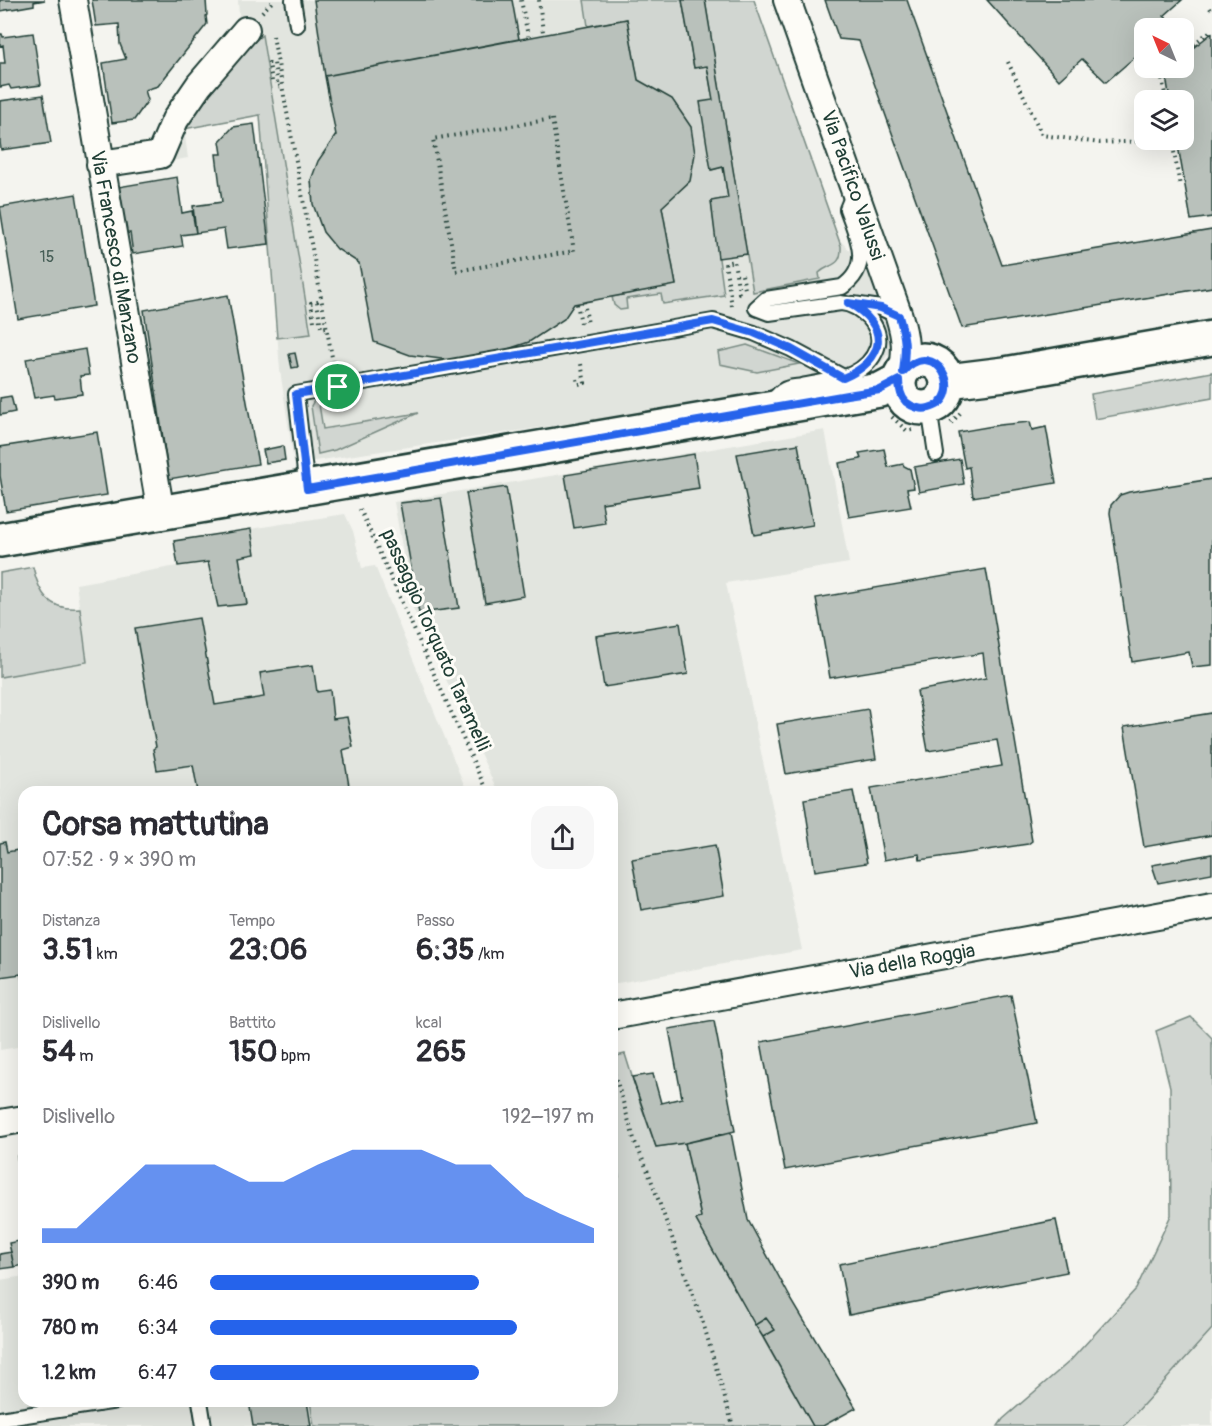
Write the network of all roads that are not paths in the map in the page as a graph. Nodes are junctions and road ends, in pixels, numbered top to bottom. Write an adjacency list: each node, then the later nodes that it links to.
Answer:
1 (72, 0): 6 (street, Via Francesco di Manzano)
2 (293, 0): 4 (lane)
3 (787, 0): 7 (street, Via Pacifico Valussi)
4 (297, 25)
5 (246, 30): 6 (street)
6 (100, 164): 16 (street, Via Francesco di Manzano)
7 (855, 190): 8 (lane); 9 (street, Via Pacifico Valussi)
8 (848, 303): 9 (lane); 12 (lane)
9 (899, 316): 12 (street, Via Pacifico Valussi)
10 (1212, 338): 11 (street)
11 (947, 379): 12 (street); 13 (street)
12 (879, 380): 13 (street); 15 (street); 15 (lane)
13 (929, 408): 14 (lane)
14 (936, 454)
15 (307, 489): 16 (street)
16 (161, 513): 17 (street)
17 (0, 540)
18 (1212, 906): 19 (street, Via della Roggia)
19 (618, 1015)
20 (18, 1120): 21 (street)
21 (0, 1123)
22 (78, 1407): 24 (lane)
23 (201, 1407): 25 (lane)
24 (0, 1419)
25 (204, 1426)

